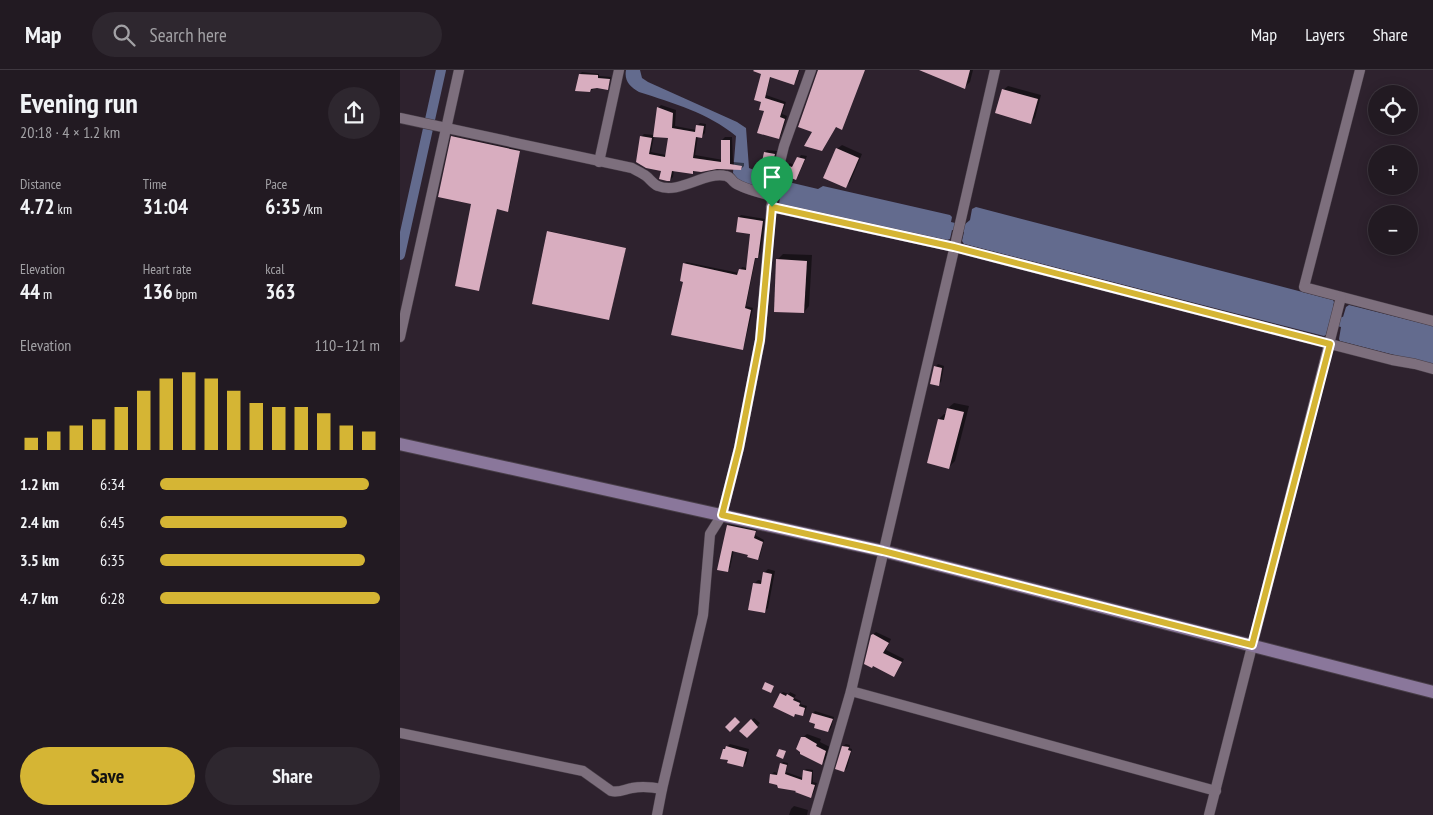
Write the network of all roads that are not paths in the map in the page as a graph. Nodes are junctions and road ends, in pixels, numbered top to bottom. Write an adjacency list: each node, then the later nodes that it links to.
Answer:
1 (459, 70): 7 (street)
2 (619, 70): 8 (street)
3 (811, 70): 9 (street)
4 (995, 70): 11 (street)
5 (1360, 70): 12 (street)
6 (400, 118): 7 (street)
7 (446, 128): 8 (street); 14 (street)
8 (599, 162): 9 (street)
9 (772, 196): 10 (street)
10 (772, 207): 11 (street); 18 (street)
11 (955, 244): 15 (street); 19 (street)
12 (1341, 297): 13 (street); 15 (street)
13 (1433, 321)
14 (400, 337)
15 (1330, 341): 16 (street); 20 (street)
16 (1433, 369)
17 (400, 444): 18 (street)
18 (722, 515): 19 (street); 24 (street)
19 (883, 551): 20 (street); 21 (street)
20 (1252, 645): 22 (street); 25 (street)
21 (851, 691): 25 (street); 27 (street)
22 (1433, 692)
23 (400, 732): 24 (street)
24 (662, 789): 26 (street)
25 (1216, 791): 28 (street)
26 (657, 815)
27 (815, 815)
28 (1209, 815)

